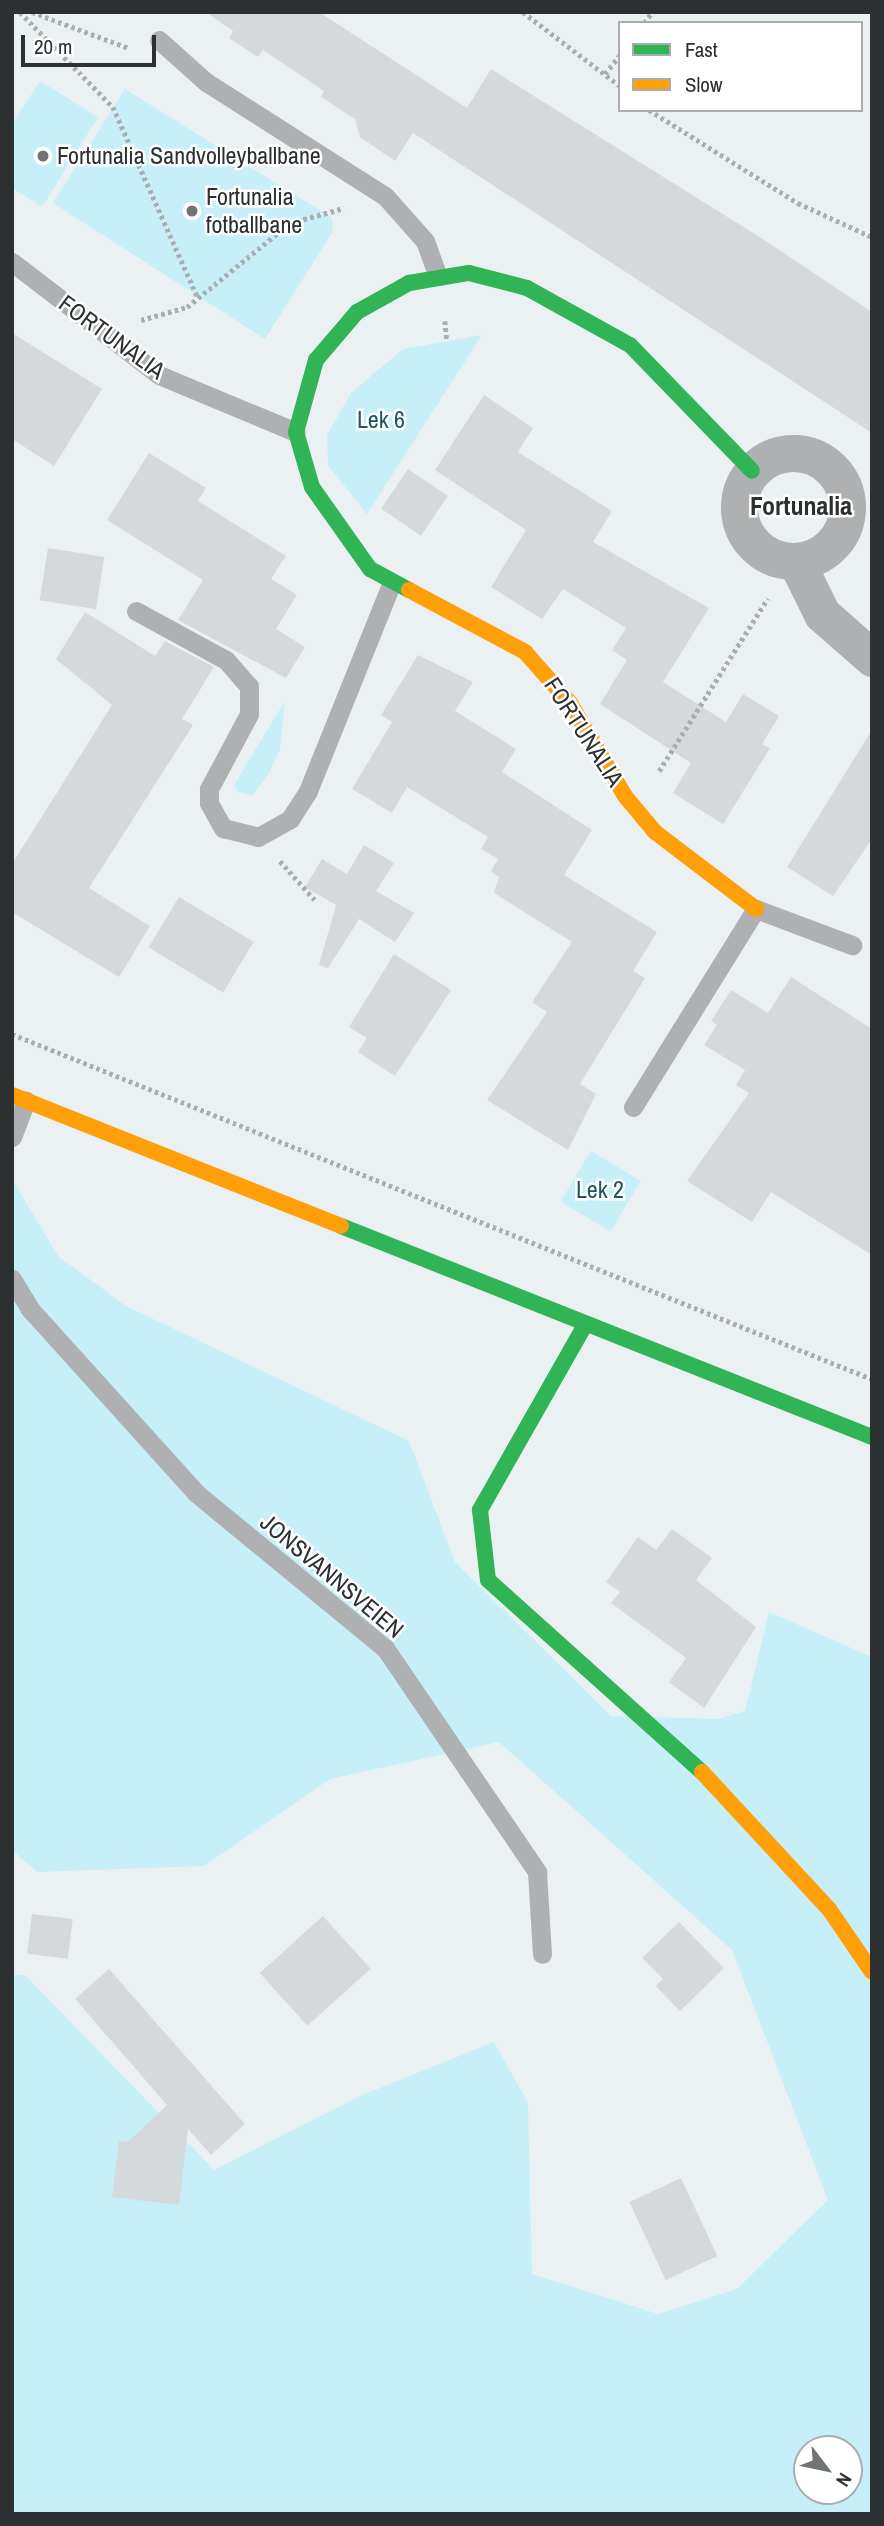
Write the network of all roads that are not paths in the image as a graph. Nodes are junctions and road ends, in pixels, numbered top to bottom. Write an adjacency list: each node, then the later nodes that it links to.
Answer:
1 (159, 40): 3 (lane)
2 (12, 262): 4 (lane, FORTUNALIA)
3 (437, 274): 4 (street, FORTUNALIA); 5 (street, FORTUNALIA)
4 (296, 432): 8 (street, FORTUNALIA)
5 (752, 471): 6 (street); 7 (street)
6 (859, 529): 7 (street)
7 (796, 561): 10 (street)
8 (391, 585): 9 (lane); 11 (street, FORTUNALIA)
9 (136, 611)
10 (872, 658)
11 (756, 909): 12 (lane); 14 (lane)
12 (852, 945)
13 (19, 1098): 15 (lane); 17 (street)
14 (633, 1107)
15 (12, 1137)
16 (12, 1279): 19 (lane, JONSVANNSVEIEN)
17 (585, 1325): 18 (street); 20 (street)
18 (872, 1437)
19 (542, 1954)
20 (872, 1972)

